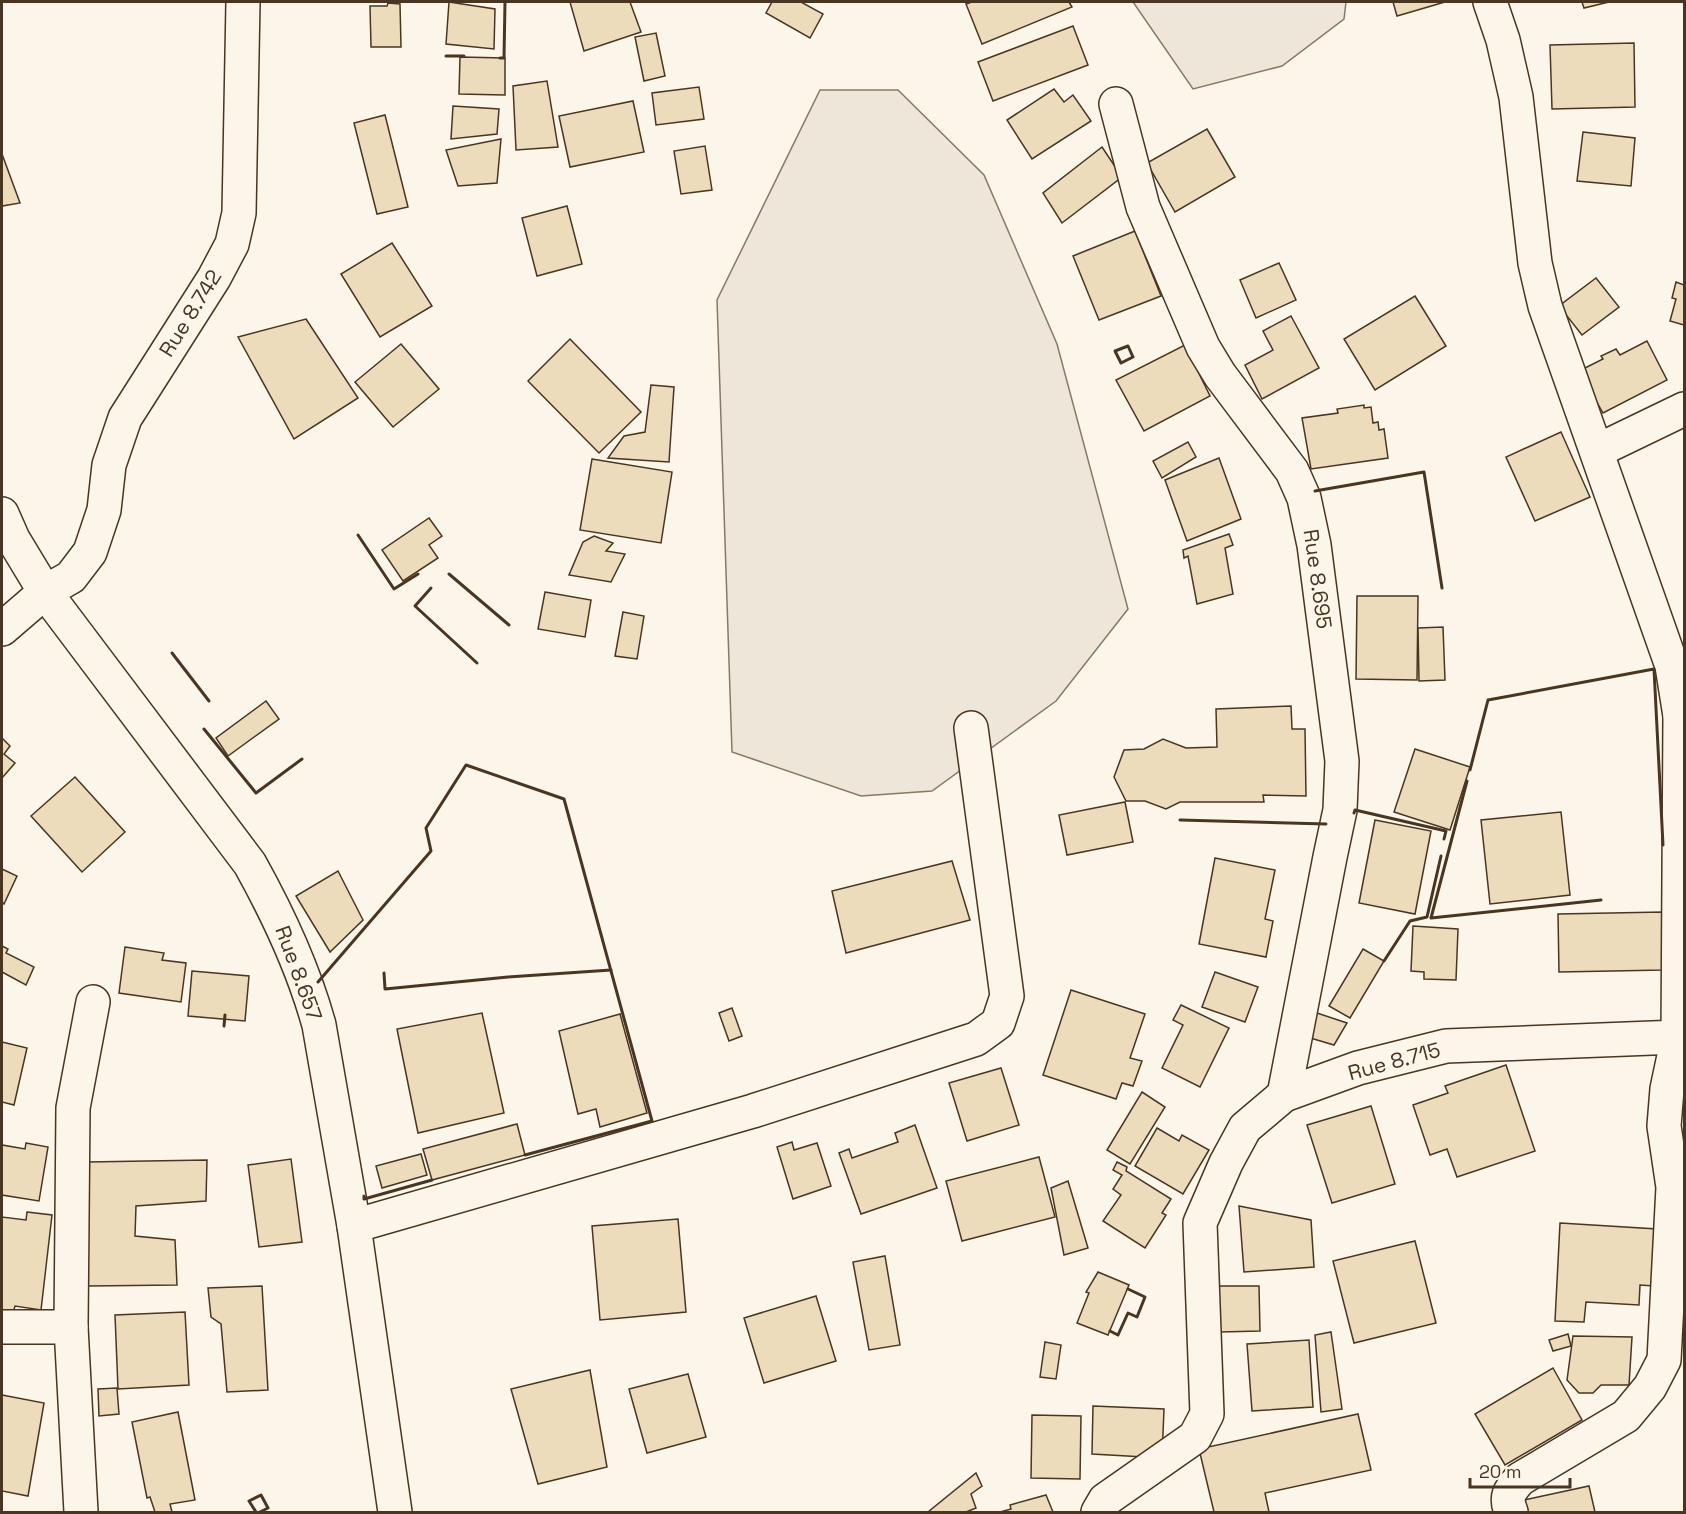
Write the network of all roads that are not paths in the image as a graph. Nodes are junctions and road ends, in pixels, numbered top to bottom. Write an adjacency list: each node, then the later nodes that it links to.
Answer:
1 (243, 2): 7 (street, Rue 8.742)
2 (1490, 2): 5 (street)
3 (1116, 104): 13 (street, Rue 8.695)
4 (1684, 409): 5 (street)
5 (1597, 452): 9 (street)
6 (5, 531): 7 (street, Rue 8.657)
7 (45, 592): 8 (street, Rue 8.742); 14 (street, Rue 8.657)
8 (2, 629)
9 (1682, 716): 12 (street)
10 (971, 728): 14 (street)
11 (93, 1002): 15 (street)
12 (1678, 1037): 13 (street, Rue 8.715); 20 (street)
13 (1284, 1095): 19 (street, Rue 8.715)
14 (354, 1226): 18 (street, Rue 8.657)
15 (71, 1326): 16 (street); 17 (street)
16 (2, 1327)
17 (81, 1512)
18 (395, 1512)
19 (1098, 1512)
20 (1511, 1512)

